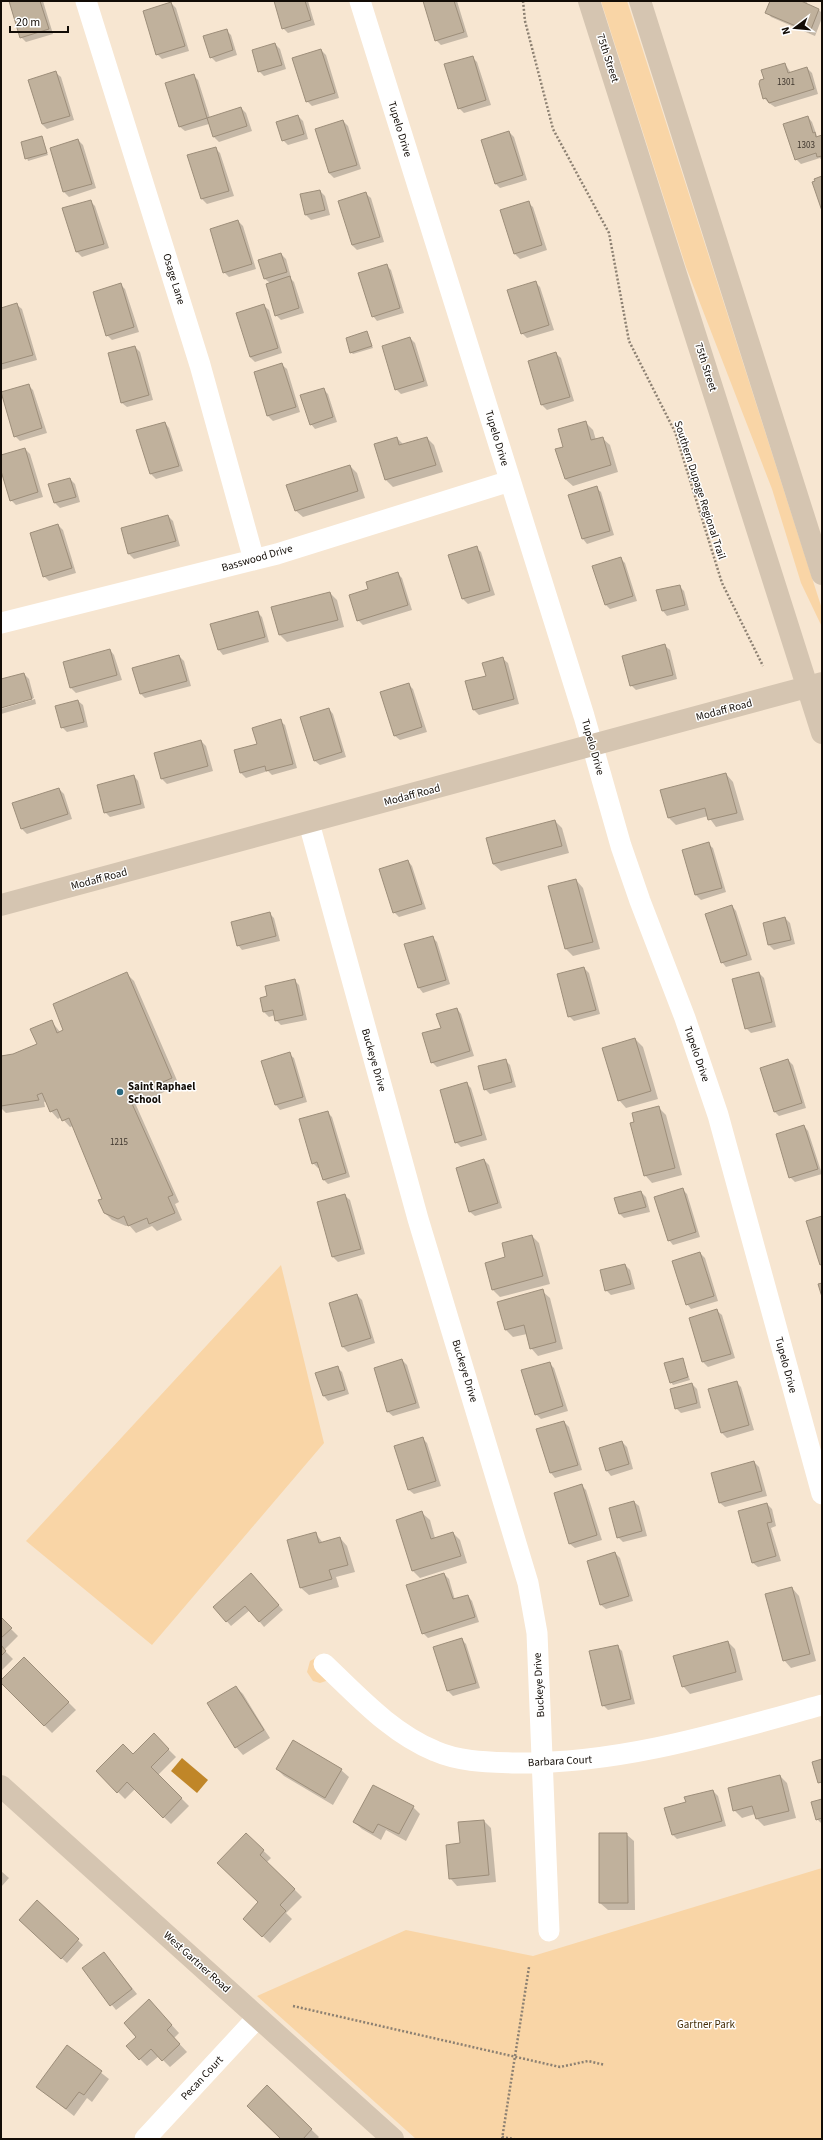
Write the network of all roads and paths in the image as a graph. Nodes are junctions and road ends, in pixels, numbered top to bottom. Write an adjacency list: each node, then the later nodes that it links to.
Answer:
1 (86, 1): 7 (street, Osage Lane)
2 (360, 1): 6 (street, Tupelo Drive)
3 (523, 1): 10 (path, Southern Dupage Regional Trail)
4 (590, 1): 11 (main road, 75th Street)
5 (640, 1): 8 (main road)
6 (510, 481): 7 (street, Basswood Drive); 13 (street, Tupelo Drive)
7 (254, 560): 9 (street, Basswood Drive)
8 (822, 574)
9 (1, 623)
10 (763, 666)
11 (815, 685): 12 (main road, 75th Street); 13 (main road, Modaff Road)
12 (822, 733)
13 (593, 746): 14 (main road, Modaff Road); 16 (street, Tupelo Drive)
14 (309, 823): 15 (main road, Modaff Road); 19 (street, Buckeye Drive)
15 (1, 905)
16 (822, 1494)
17 (324, 1664): 19 (street, Barbara Court)
18 (822, 1705): 19 (street, Barbara Court)
19 (543, 1763): 21 (street, Buckeye Drive)
20 (1, 1786): 24 (main road, West Gartner Road)
21 (549, 1930)
22 (529, 1967): 25 (path)
23 (293, 2006): 25 (path)
24 (258, 2017): 28 (street, Pecan Court); 29 (main road, West Gartner Road)
25 (514, 2058): 26 (path); 27 (path)
26 (605, 2065)
27 (502, 2138): 30 (path)
28 (145, 2139)
29 (393, 2139)
30 (514, 2139)

